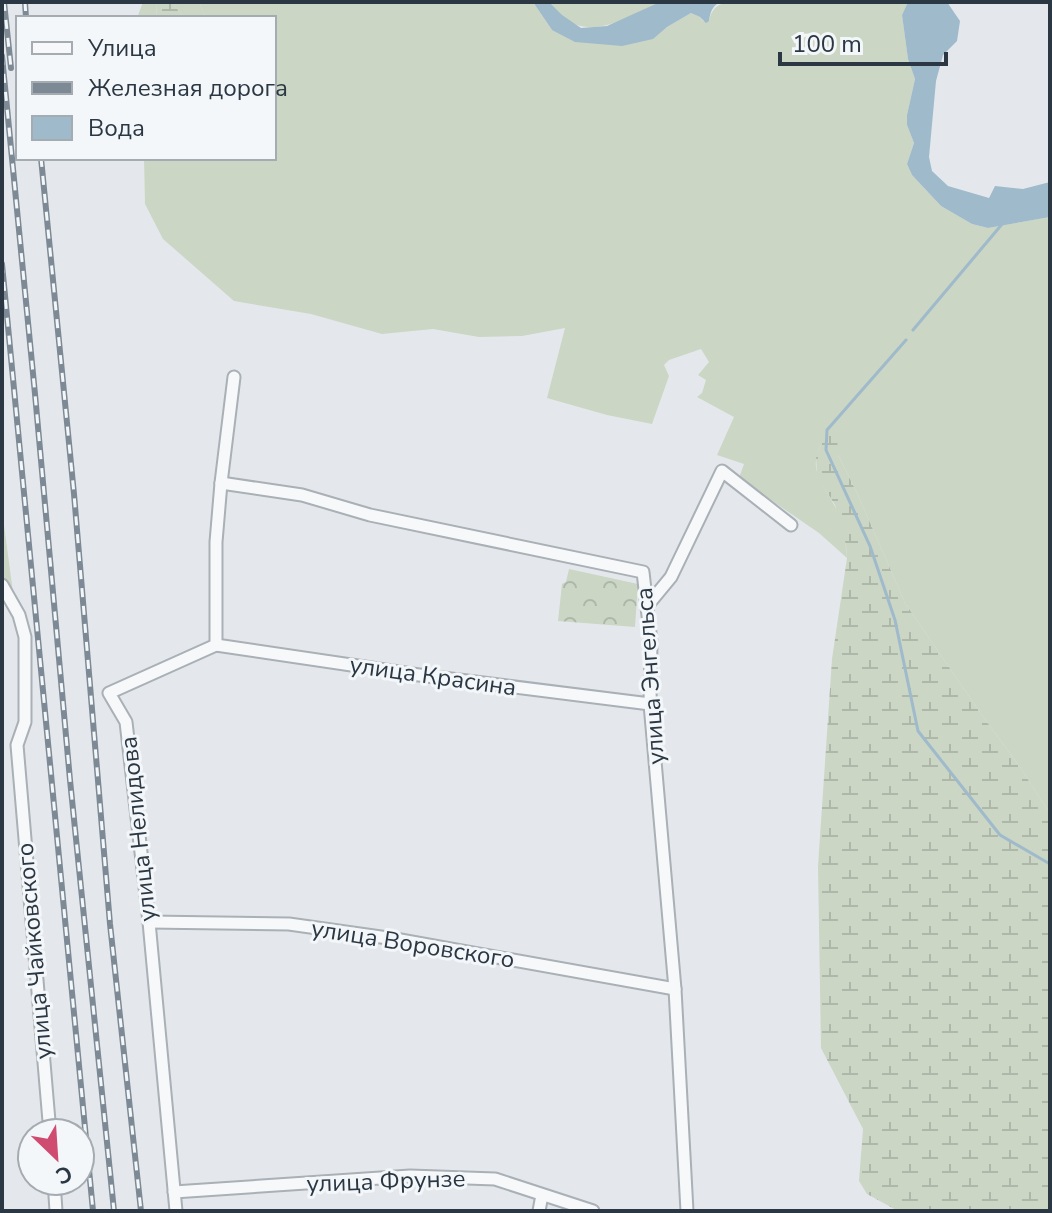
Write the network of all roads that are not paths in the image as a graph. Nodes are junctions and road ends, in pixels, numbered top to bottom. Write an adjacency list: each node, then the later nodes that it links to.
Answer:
1 (234, 377): 2 (street)
2 (221, 483): 5 (street, улица Энгельса); 6 (street)
3 (791, 525): 5 (street)
4 (2, 585): 9 (street, улица Чайковского)
5 (647, 606): 7 (street, улица Энгельса)
6 (216, 645): 7 (street, улица Красина); 10 (street, улица Нелидова)
7 (650, 704): 11 (street, улица Энгельса)
8 (2, 743): 9 (street)
9 (17, 745): 12 (street, улица Чайковского)
10 (149, 922): 11 (street, улица Воровского); 13 (street, улица Нелидова)
11 (675, 989): 18 (street, улица Энгельса)
12 (49, 1117)
13 (174, 1192): 14 (street, улица Фрунзе); 15 (street, улица Нелидова)
14 (542, 1195): 16 (street); 17 (street, улица Фрунзе)
15 (176, 1211)
16 (539, 1211)
17 (593, 1211)
18 (687, 1211)

